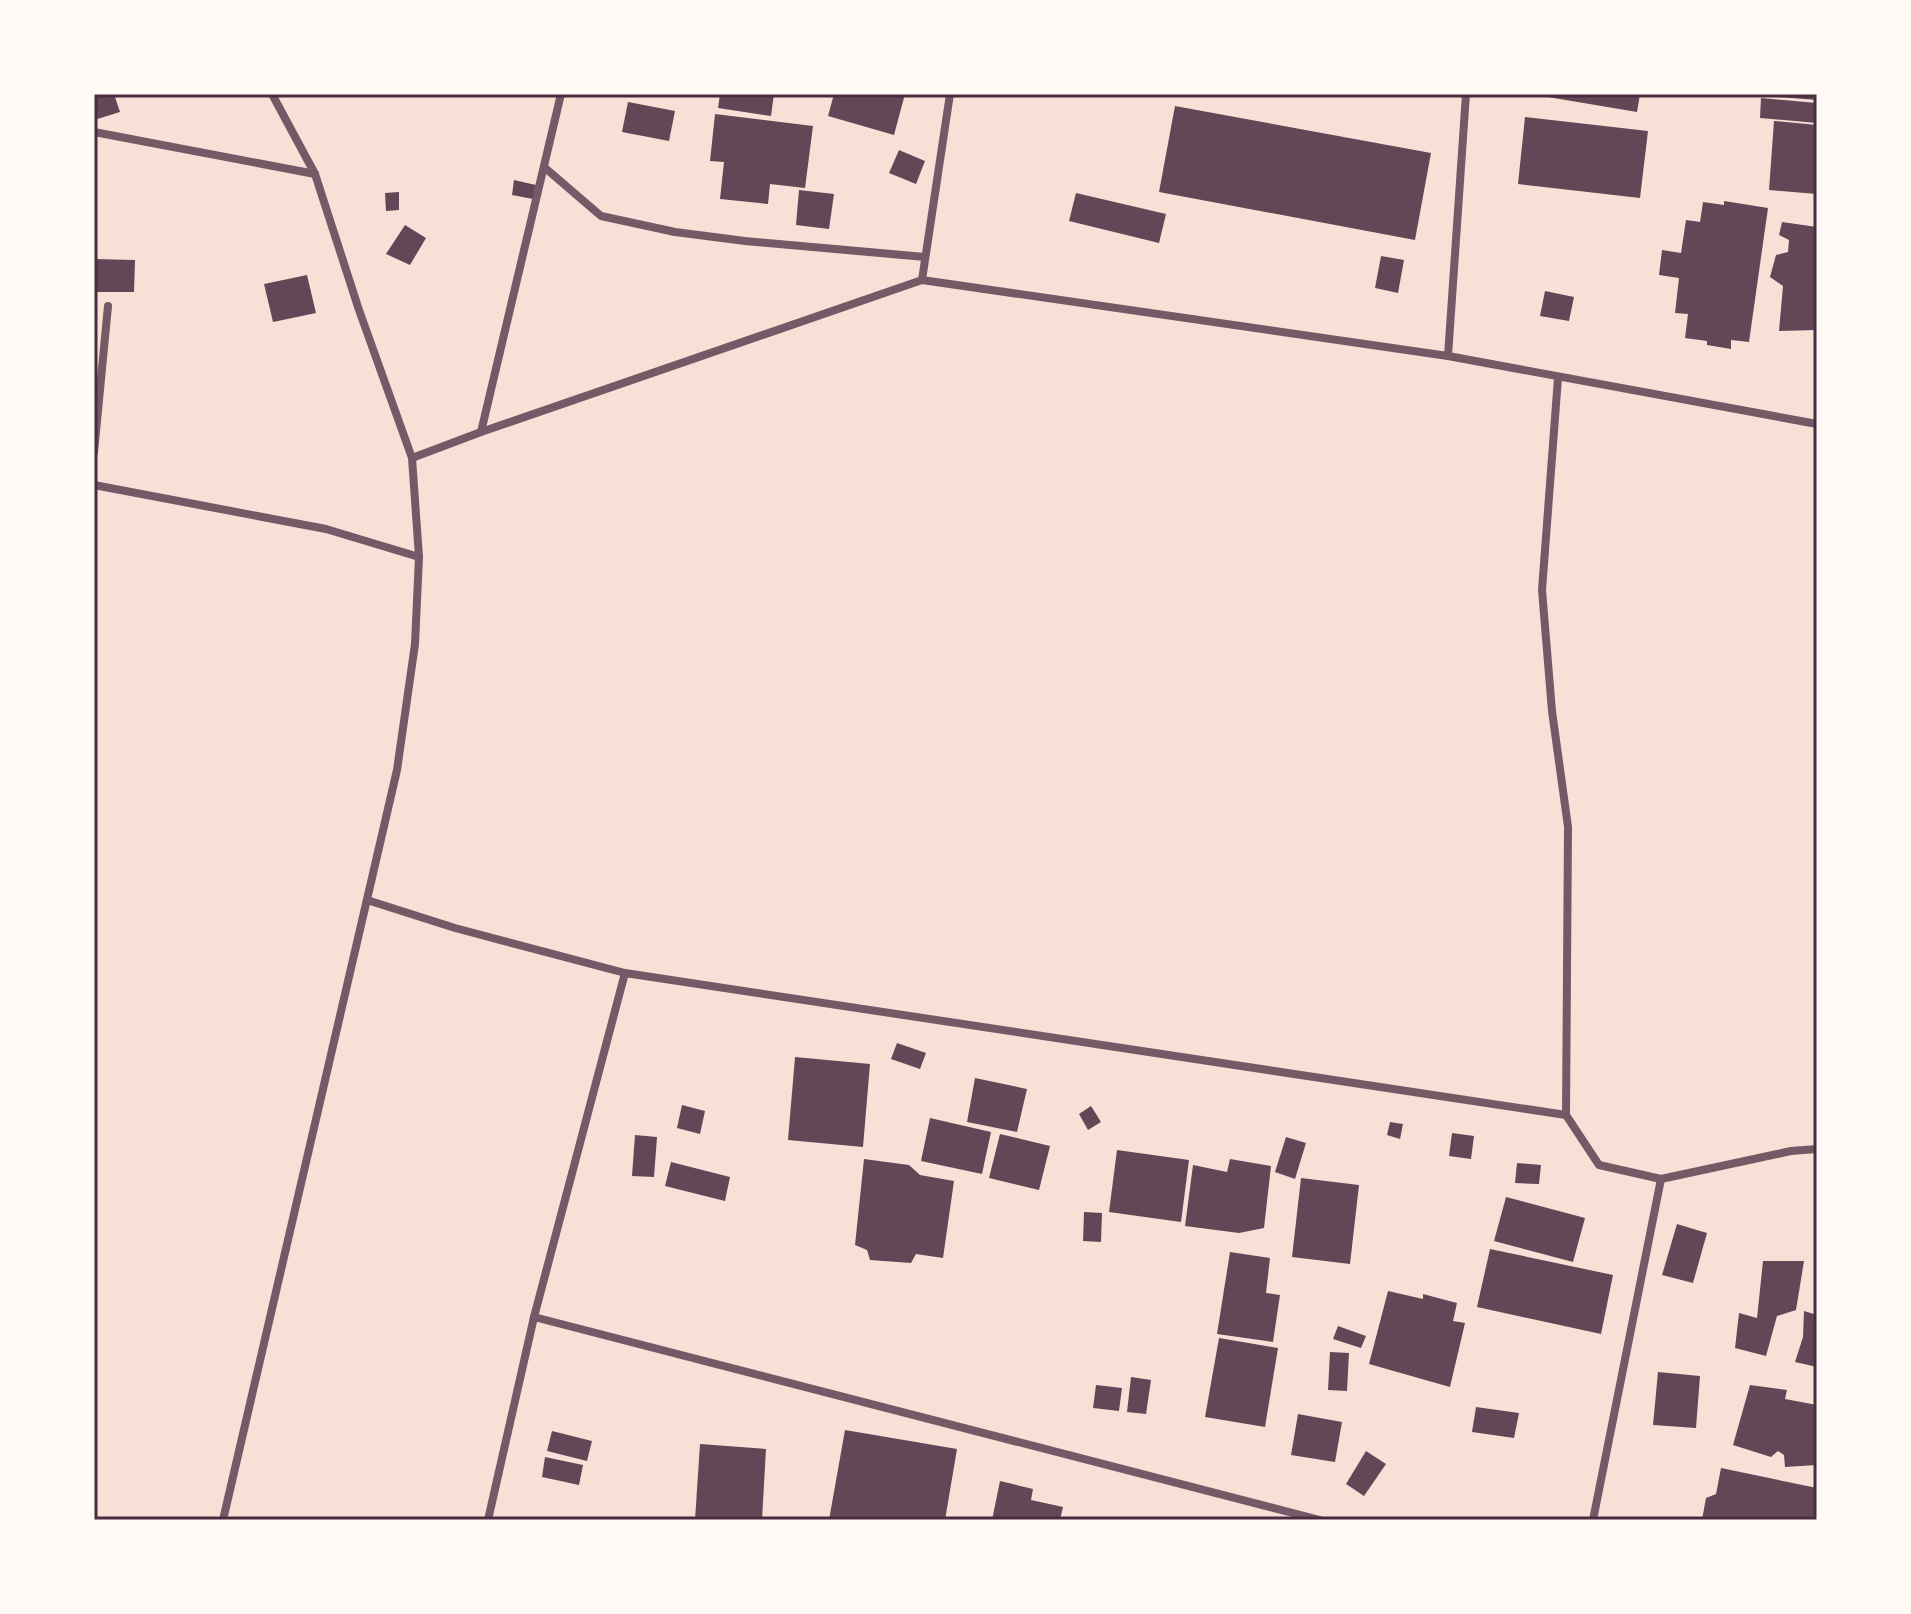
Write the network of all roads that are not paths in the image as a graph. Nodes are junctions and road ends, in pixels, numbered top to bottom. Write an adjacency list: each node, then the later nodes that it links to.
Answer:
1 (272, 94): 7 (street)
2 (561, 94): 6 (street)
3 (950, 94): 8 (street)
4 (1466, 94): 11 (street)
5 (94, 132): 7 (street)
6 (544, 167): 8 (street); 14 (street)
7 (315, 174): 16 (street)
8 (925, 257): 9 (street)
9 (922, 280): 11 (street); 14 (street)
10 (108, 306): 15 (street)
11 (1448, 356): 12 (street)
12 (1558, 378): 13 (street); 21 (street)
13 (1817, 424)
14 (481, 432): 16 (street)
15 (94, 452)
16 (412, 458): 18 (street)
17 (94, 485): 18 (street)
18 (419, 557): 19 (street)
19 (367, 900): 20 (street); 25 (street)
20 (625, 973): 21 (street); 24 (street)
21 (1566, 1115): 23 (street)
22 (1817, 1149): 23 (street)
23 (1661, 1179): 28 (street)
24 (534, 1317): 26 (street); 27 (street)
25 (223, 1520)
26 (488, 1520)
27 (1320, 1520)
28 (1593, 1520)

